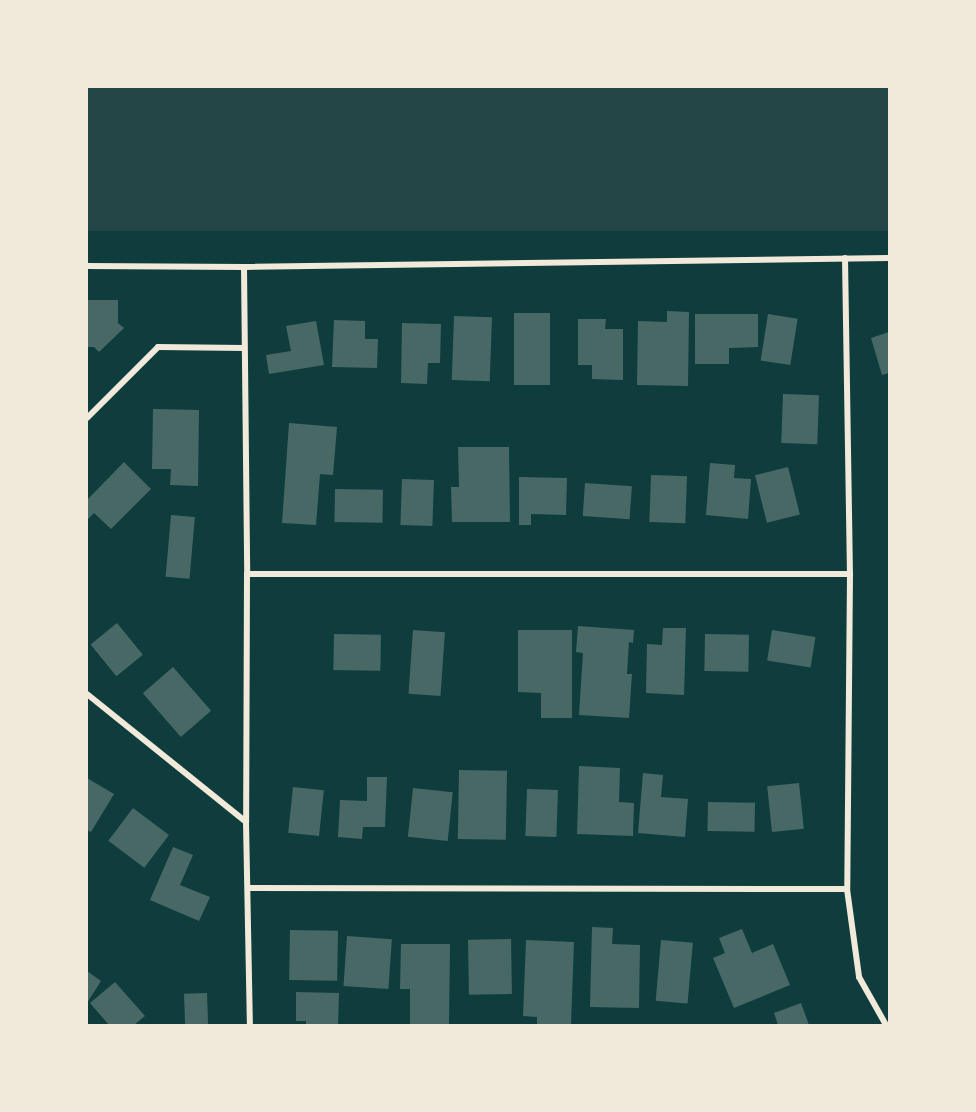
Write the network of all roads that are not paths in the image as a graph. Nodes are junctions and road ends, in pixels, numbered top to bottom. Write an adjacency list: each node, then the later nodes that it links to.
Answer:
1 (845, 258): 2 (street); 4 (street); 8 (street)
2 (889, 258)
3 (87, 266): 4 (street)
4 (244, 267): 5 (street)
5 (244, 348): 6 (street); 7 (street)
6 (87, 418)
7 (247, 574): 8 (street); 10 (street)
8 (850, 574): 12 (street)
9 (87, 694): 10 (street)
10 (246, 822): 11 (street)
11 (249, 888): 12 (street); 13 (street)
12 (847, 889): 14 (street)
13 (250, 1025)
14 (886, 1025)

